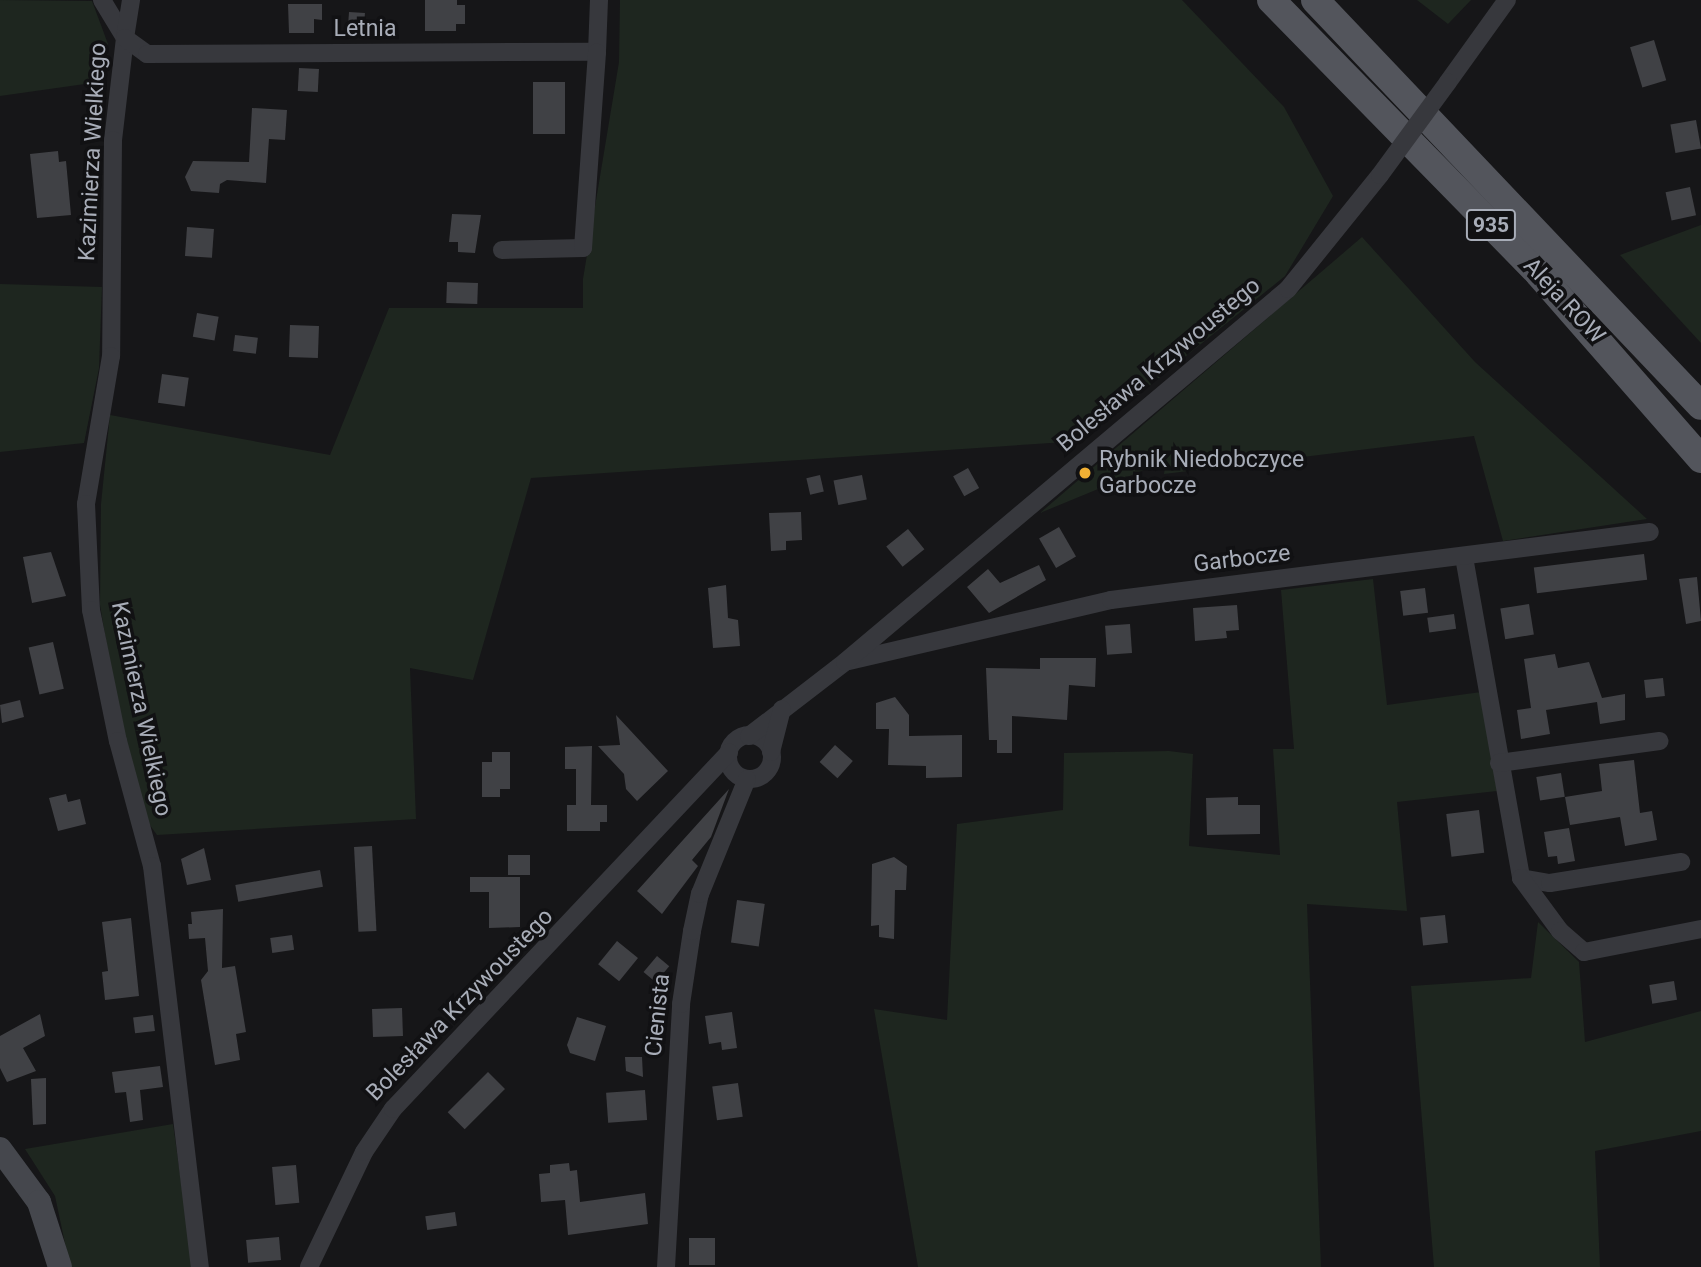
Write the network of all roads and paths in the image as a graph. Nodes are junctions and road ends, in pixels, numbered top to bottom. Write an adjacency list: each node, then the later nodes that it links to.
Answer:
1 (102, 0): 7 (street, Kazimierza Wielkiego)
2 (131, 0): 7 (street)
3 (599, 0): 8 (street)
4 (1272, 0): 11 (main road, Aleja ROW / 935)
5 (1315, 0): 10 (main road, Aleja ROW / 935)
6 (1507, 0): 14 (street, Bolesława Krzywoustego, bridge)
7 (125, 38): 8 (street, Letnia); 28 (street, Kazimierza Wielkiego)
8 (597, 52): 9 (street)
9 (502, 250)
10 (1701, 406)
11 (1701, 459)
12 (1650, 532): 13 (street, Garbocze)
13 (1464, 557): 14 (street, Garbocze); 20 (street)
14 (845, 662): 15 (street, Bolesława Krzywoustego)
15 (782, 709): 16 (street, Bolesława Krzywoustego); 19 (street)
16 (749, 736): 18 (street); 19 (street)
17 (1660, 741): 20 (street)
18 (729, 752): 21 (street); 22 (street, Bolesława Krzywoustego)
19 (771, 752): 21 (street)
20 (1499, 763): 24 (street)
21 (741, 776): 22 (street, Bolesława Krzywoustego); 30 (street, Cienista)
22 (683, 802): 29 (street, Bolesława Krzywoustego)
23 (1681, 862): 24 (street)
24 (1521, 878): 25 (street)
25 (1701, 929)
26 (0, 1149): 27 (street)
27 (60, 1267)
28 (200, 1267)
29 (309, 1267)
30 (666, 1267)

